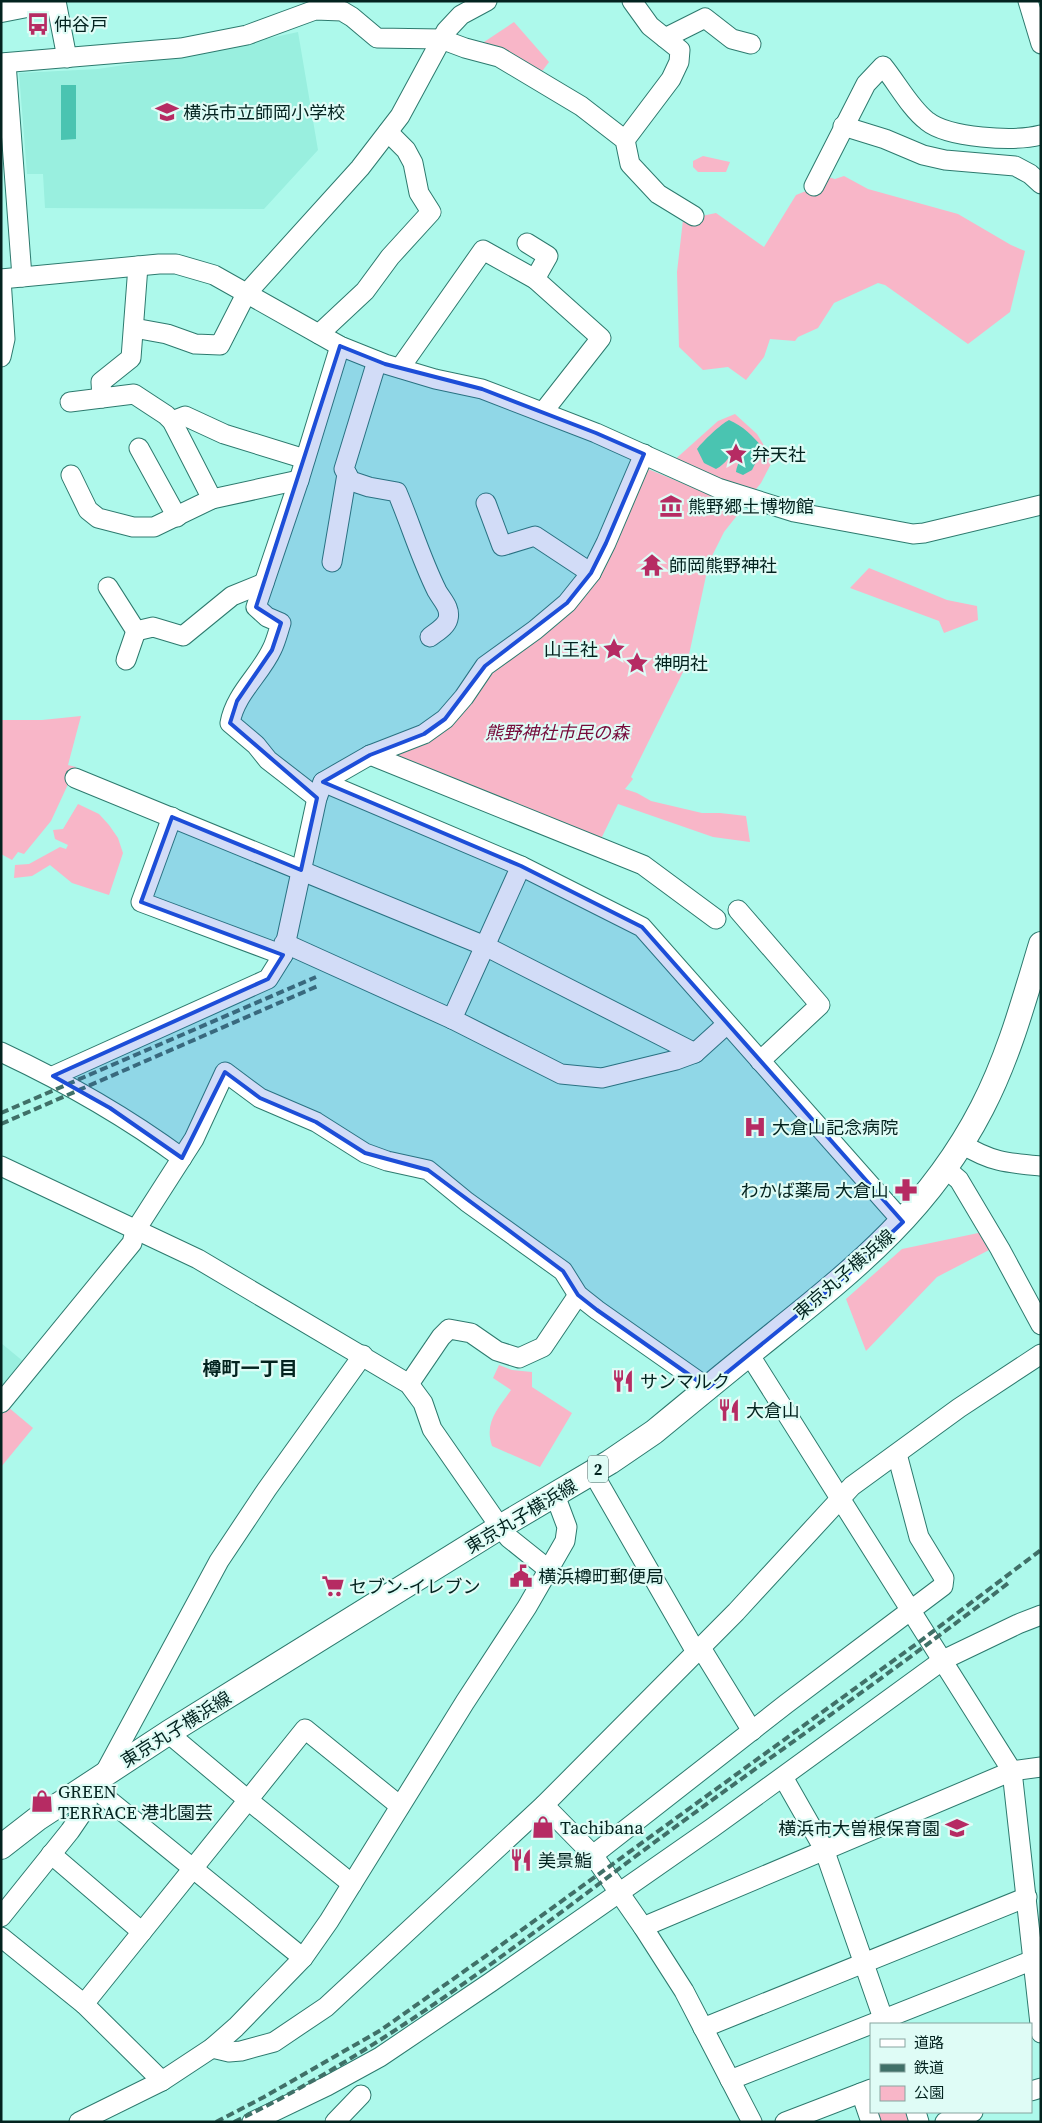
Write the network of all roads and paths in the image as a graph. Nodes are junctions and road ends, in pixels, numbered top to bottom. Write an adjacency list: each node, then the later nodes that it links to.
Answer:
1 (47, 1): 6 (main road)
2 (56, 1): 11 (street)
3 (487, 1): 8 (street)
4 (632, 1): 7 (street)
5 (1028, 1): 10 (street)
6 (1, 10)
7 (665, 38): 9 (street); 16 (street)
8 (441, 40): 11 (street); 14 (street); 16 (street)
9 (751, 44)
10 (1041, 44)
11 (67, 58): 12 (street)
12 (4, 63): 22 (street)
13 (843, 126): 15 (street); 17 (street); 18 (street)
14 (388, 132): 25 (street); 27 (street)
15 (1041, 136)
16 (625, 140): 19 (street)
17 (1041, 184)
18 (814, 186)
19 (694, 216)
20 (527, 243): 23 (street)
21 (138, 266): 22 (street); 25 (street); 26 (street)
22 (22, 277): 24 (street)
23 (535, 279): 31 (street); 34 (street)
24 (1, 280): 29 (street)
25 (246, 294): 26 (street); 27 (street)
26 (134, 328): 32 (street)
27 (319, 334): 28 (street)
28 (340, 346): 30 (street); 38 (street)
29 (1, 357)
30 (377, 361): 31 (street); 39 (street)
31 (400, 368): 34 (street)
32 (102, 398): 33 (street); 35 (street)
33 (70, 402)
34 (543, 412): 37 (street)
35 (172, 421): 38 (street); 42 (street)
36 (139, 448): 45 (street)
37 (644, 454): 44 (street); 47 (street)
38 (305, 459): 41 (street)
39 (347, 474): 46 (street); 51 (street)
40 (71, 475): 45 (street)
41 (299, 480): 42 (street); 48 (street)
42 (212, 499): 45 (street)
43 (486, 503): 47 (street)
44 (1041, 505)
45 (177, 517)
46 (332, 562)
47 (591, 573): 53 (street)
48 (264, 583): 50 (street); 55 (street)
49 (108, 587): 50 (street)
50 (136, 631): 52 (street)
51 (430, 637)
52 (126, 660)
53 (370, 755): 55 (street); 60 (street)
54 (75, 778): 56 (street)
55 (320, 790): 57 (street); 58 (street)
56 (172, 817): 58 (street); 63 (street)
57 (521, 866): 62 (street); 65 (street)
58 (301, 870): 62 (street); 63 (street)
59 (738, 910): 68 (street)
60 (716, 919)
61 (1041, 944): 70 (main road, 東京丸子横浜線 / 2)
62 (485, 946): 64 (street); 67 (street)
63 (284, 949): 64 (street); 69 (street)
64 (452, 1019): 67 (street)
65 (727, 1024): 67 (street); 68 (street)
66 (1, 1052): 69 (street)
67 (695, 1053)
68 (760, 1062): 75 (street)
69 (53, 1076): 71 (street)
70 (962, 1144): 73 (street); 74 (main road, 東京丸子横浜線 / 2)
71 (182, 1158): 76 (street); 77 (street)
72 (1, 1166): 76 (street)
73 (1041, 1166)
74 (945, 1168): 75 (main road, 東京丸子横浜線 / 2); 78 (street)
75 (903, 1222): 79 (main road, 東京丸子横浜線 / 2)
76 (135, 1231): 81 (street); 84 (street)
77 (578, 1295): 82 (street); 83 (street)
78 (1041, 1325)
79 (749, 1354): 83 (main road, 東京丸子横浜線 / 2); 88 (street)
80 (1041, 1354): 85 (street)
81 (363, 1355): 82 (street); 100 (street)
82 (409, 1384): 89 (street)
83 (708, 1388): 86 (main road, 東京丸子横浜線 / 2)
84 (1, 1403)
85 (897, 1454): 88 (street); 91 (street)
86 (593, 1472): 87 (main road, 東京丸子横浜線 / 2); 93 (street)
87 (555, 1495): 89 (main road, 東京丸子横浜線 / 2); 90 (street)
88 (840, 1499): 91 (street); 93 (street)
89 (500, 1527): 90 (street); 96 (main road, 東京丸子横浜線 / 2)
90 (549, 1570): 103 (street)
91 (910, 1609): 94 (street); 95 (street)
92 (1041, 1615): 94 (street)
93 (699, 1650): 95 (street); 102 (street)
94 (943, 1660): 98 (street); 99 (street)
95 (752, 1731): 107 (street)
96 (168, 1733): 100 (main road, 東京丸子横浜線 / 2); 101 (street)
97 (1041, 1767): 98 (street)
98 (1012, 1771): 105 (street); 111 (street)
99 (783, 1776): 105 (street); 110 (street)
100 (96, 1780): 104 (main road, 東京丸子横浜線 / 2); 106 (street); 108 (street)
101 (248, 1800): 103 (street); 108 (street); 109 (street)
102 (544, 1805): 107 (street); 124 (street)
103 (400, 1806): 109 (street)
104 (1, 1847)
105 (824, 1849): 113 (street); 118 (street)
106 (52, 1854): 112 (street); 114 (street)
107 (593, 1855): 110 (street)
108 (193, 1868): 114 (street); 116 (street)
109 (352, 1884): 116 (street)
110 (620, 1892): 113 (street); 131 (street)
111 (1026, 1897): 117 (street); 118 (street)
112 (1, 1917)
113 (643, 1927): 122 (street)
114 (142, 1932): 119 (street)
115 (1, 1937): 119 (street)
116 (303, 1958): 124 (street)
117 (1033, 1960): 120 (street); 123 (street)
118 (864, 1963): 120 (street); 122 (street)
119 (84, 2004): 126 (street)
120 (884, 2021)
121 (870, 2026): 125 (street)
122 (703, 2028): 125 (street)
123 (1037, 2028)
124 (212, 2048): 126 (street)
125 (730, 2080): 133 (street)
126 (162, 2081): 130 (street)
127 (866, 2091): 134 (street); 135 (street)
128 (361, 2095): 132 (street)
129 (970, 2113): 136 (street)
130 (79, 2122)
131 (252, 2122)
132 (335, 2122)
133 (752, 2122)
134 (785, 2122)
135 (871, 2122)
136 (945, 2122)

